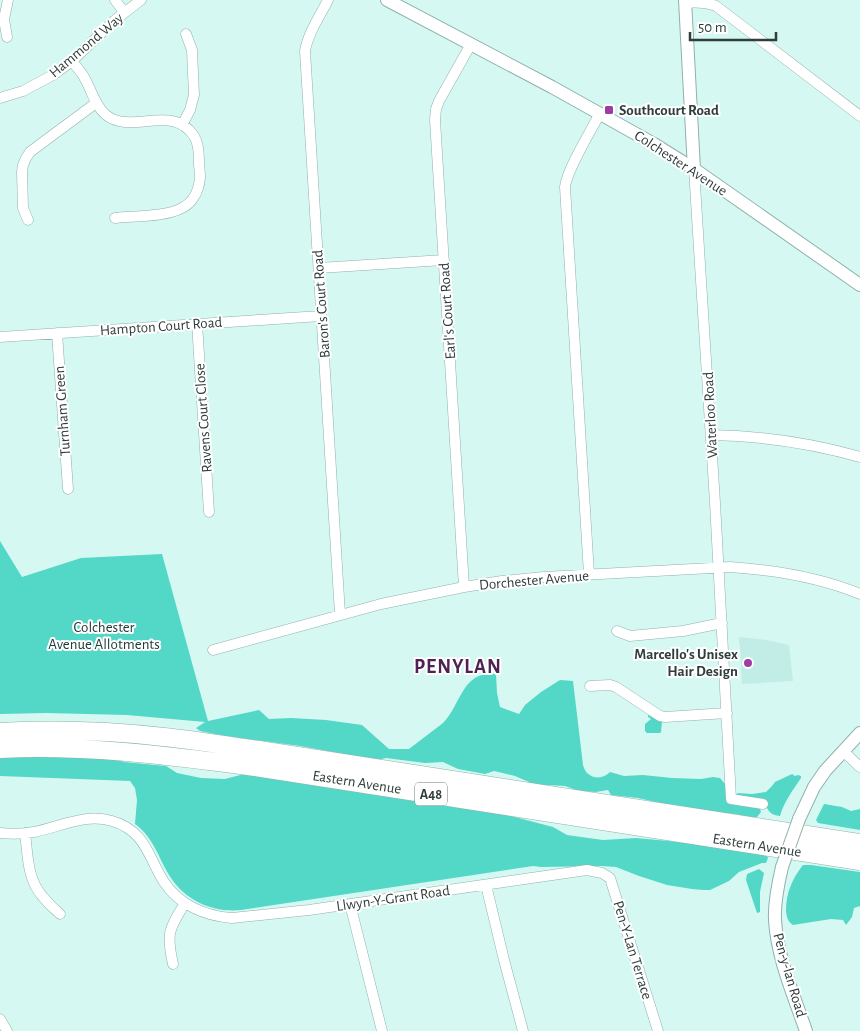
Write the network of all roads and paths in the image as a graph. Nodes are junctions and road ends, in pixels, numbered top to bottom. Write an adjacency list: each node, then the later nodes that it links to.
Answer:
1 (8, 0): 9 (street)
2 (115, 0): 7 (street)
3 (141, 0): 7 (street, Hammond Way)
4 (328, 0): 21 (street, Baron's Court Road)
5 (387, 0): 10 (street, Colchester Avenue)
6 (685, 1): 15 (street); 17 (street, Waterloo Road)
7 (124, 12): 11 (street, Hammond Way)
8 (186, 34): 16 (street)
9 (7, 37)
10 (471, 44): 14 (street, Colchester Avenue); 20 (street, Earl's Court Road)
11 (72, 61): 12 (street, Hammond Way); 13 (street)
12 (0, 98)
13 (96, 103): 16 (street); 19 (street)
14 (600, 113): 17 (street, Colchester Avenue); 32 (street)
15 (860, 116)
16 (182, 125): 18 (street)
17 (694, 169): 22 (street, Colchester Avenue); 27 (street, Waterloo Road)
18 (115, 218)
19 (28, 220)
20 (444, 260): 21 (street); 33 (street, Earl's Court Road)
21 (319, 268): 23 (street, Baron's Court Road)
22 (860, 285)
23 (322, 316): 24 (street, Hampton Court Road); 35 (street, Baron's Court Road)
24 (197, 323): 25 (street, Hampton Court Road); 30 (street, Ravens Court Close)
25 (57, 333): 26 (street, Hampton Court Road); 29 (street, Turnham Green)
26 (0, 337)
27 (711, 435): 28 (street); 31 (street, Waterloo Road)
28 (860, 457)
29 (68, 489)
30 (209, 512)
31 (718, 567): 32 (street, Dorchester Avenue); 34 (street, Dorchester Avenue); 36 (street, Waterloo Road)
32 (589, 574): 33 (street, Dorchester Avenue)
33 (464, 587): 35 (street, Dorchester Avenue)
34 (860, 594)
35 (340, 614): 38 (street, Dorchester Avenue)
36 (722, 623): 37 (street); 40 (street, Waterloo Road)
37 (618, 631)
38 (213, 650)
39 (590, 686): 40 (street)
40 (727, 712): 46 (street, Waterloo Road)
41 (0, 732): 49 (highway, Eastern Avenue / A48)
42 (860, 733): 44 (street, Pen-y-lan Road)
43 (0, 749): 50 (highway, Eastern Avenue / A48)
44 (843, 751): 45 (street); 62 (street, Pen-y-lan Road, bridge)
45 (860, 767)
46 (763, 804)
47 (0, 833): 48 (street, Llwyn-Y-Grant Road)
48 (25, 833): 53 (street, Llwyn-Y-Grant Road); 55 (street)
49 (860, 843)
50 (860, 861)
51 (602, 872): 52 (street, Llwyn-Y-Grant Road); 61 (street, Pen-Y-Lan Terrace)
52 (486, 884): 54 (street, Llwyn-Y-Grant Road); 60 (street)
53 (185, 903): 54 (street, Llwyn-Y-Grant Road); 56 (street)
54 (350, 904): 59 (street)
55 (60, 914)
56 (173, 964)
57 (0, 1019): 58 (street)
58 (7, 1031)
59 (382, 1031)
60 (523, 1031)
61 (658, 1031)
62 (806, 1031)

